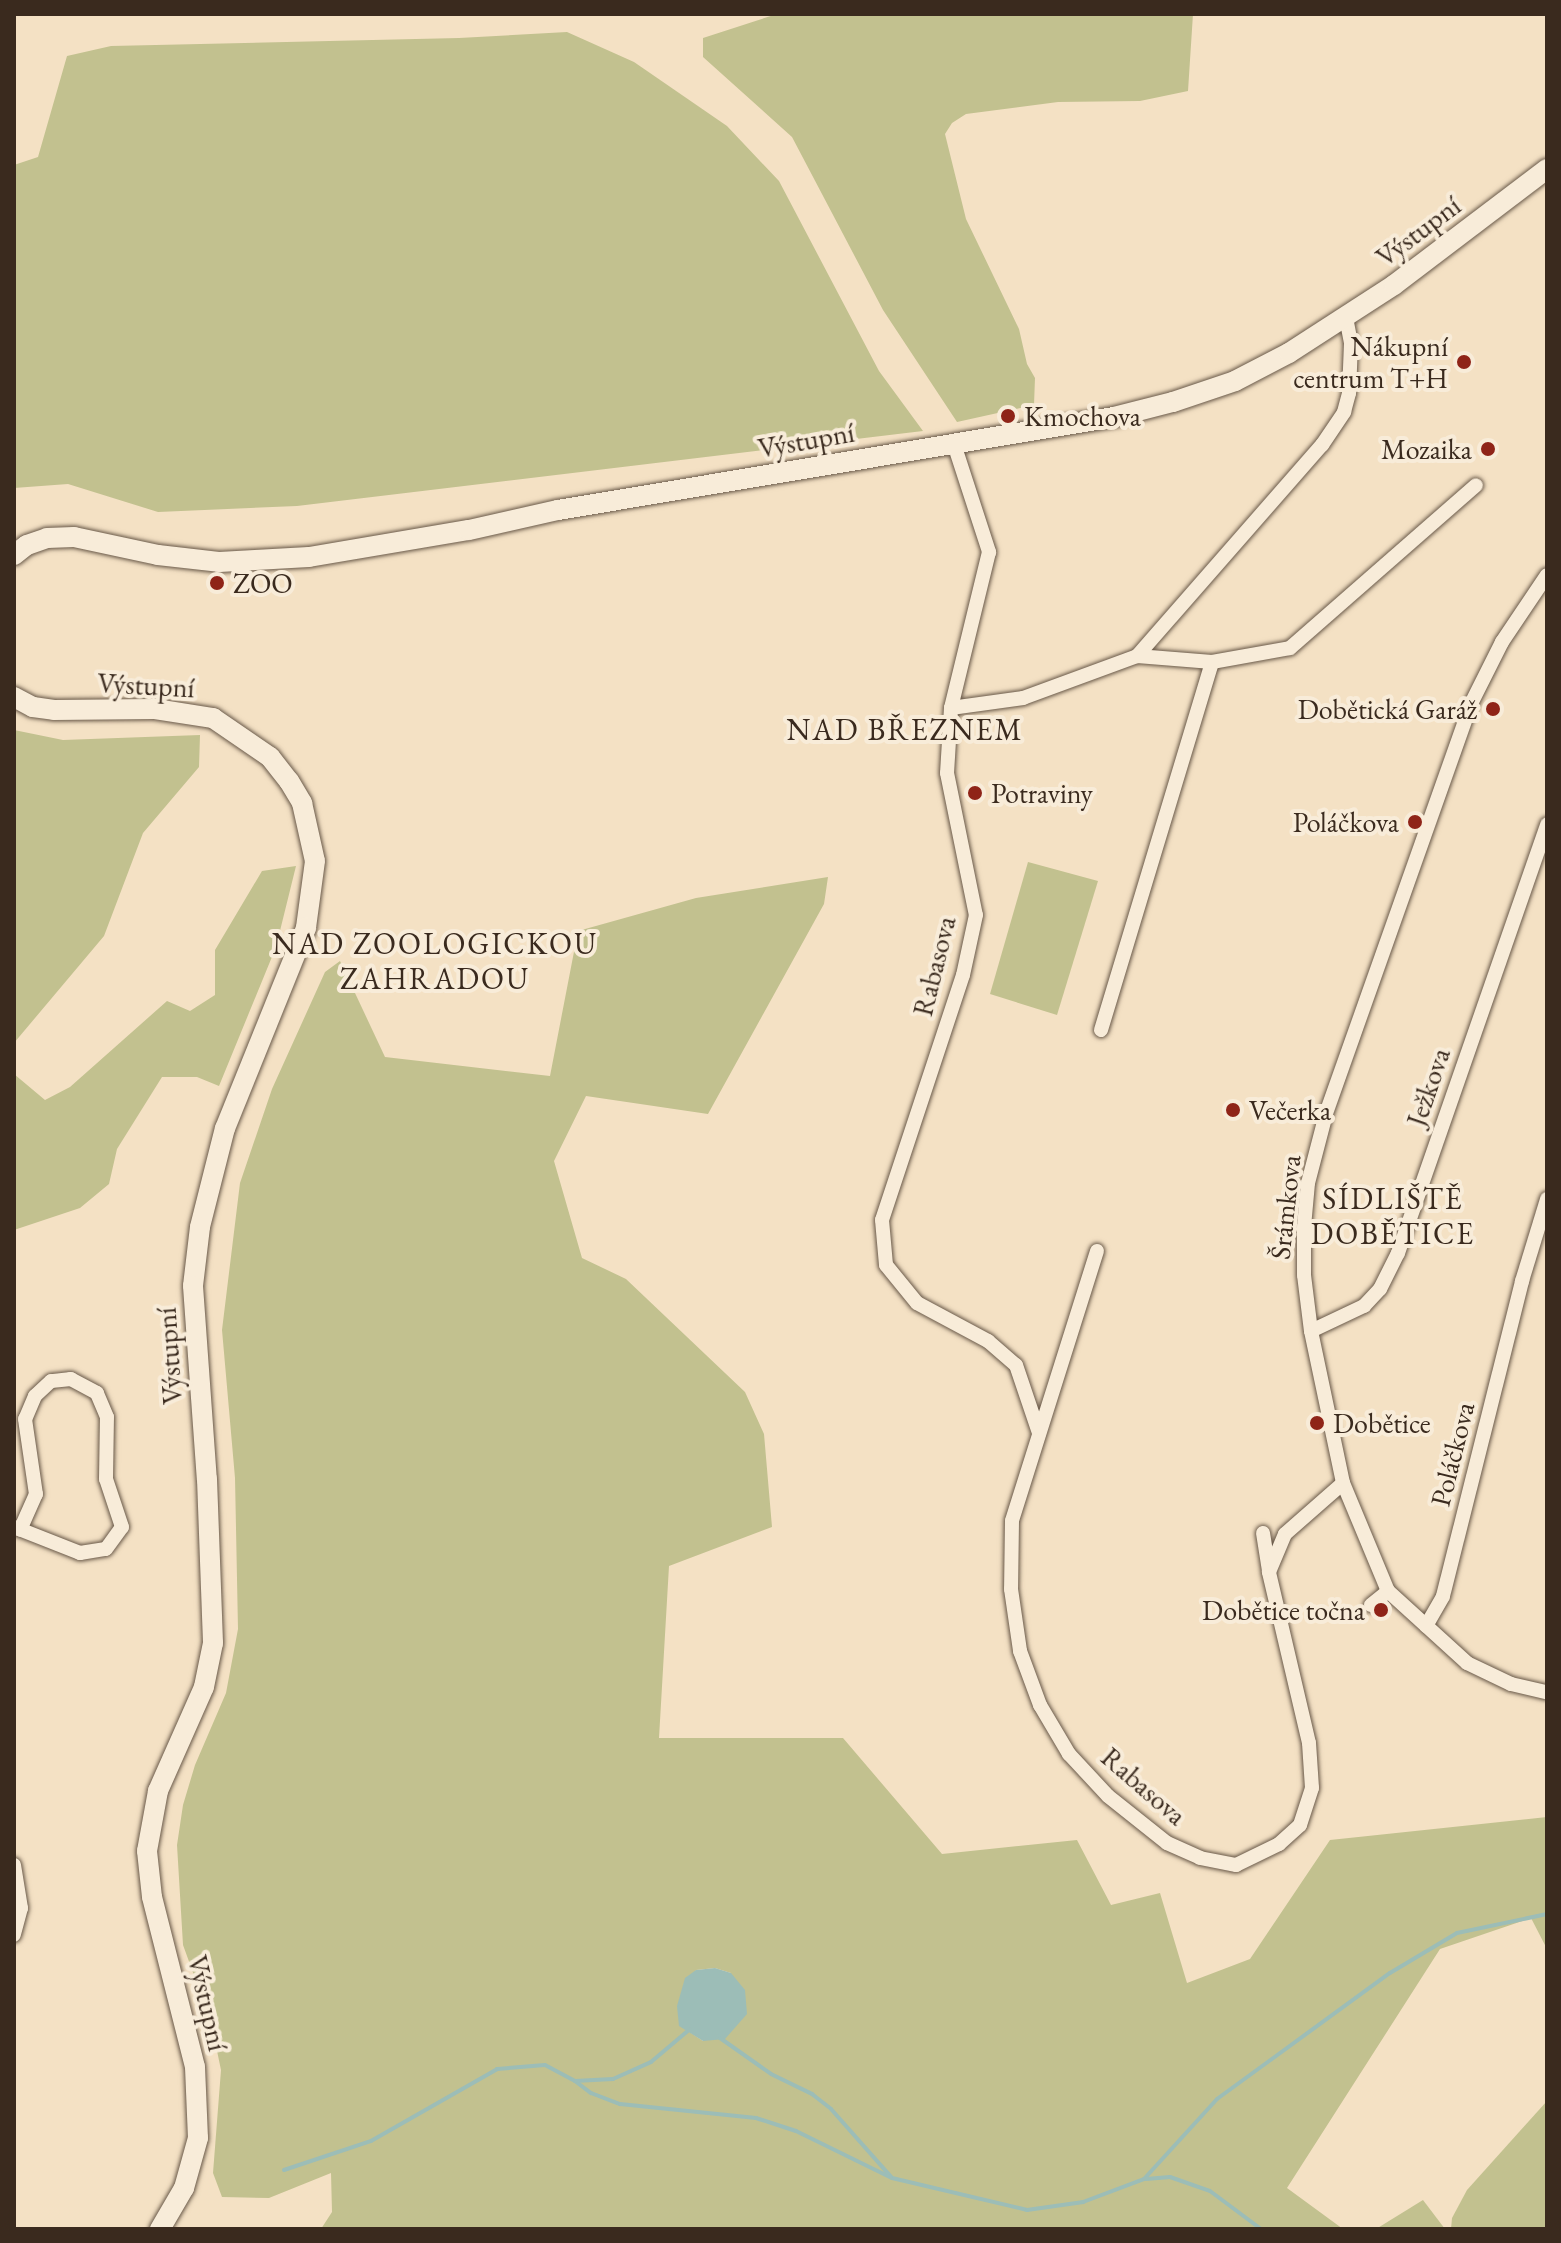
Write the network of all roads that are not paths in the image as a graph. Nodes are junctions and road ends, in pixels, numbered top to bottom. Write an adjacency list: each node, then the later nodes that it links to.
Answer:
1 (1547, 169): 2 (street, Výstupní)
2 (1346, 317): 3 (street, Výstupní); 7 (street)
3 (954, 444): 5 (street, Výstupní); 10 (street, Rabasova)
4 (1476, 485): 8 (street)
5 (14, 555)
6 (1547, 575): 15 (street, Šrámkova)
7 (1137, 656): 8 (street); 10 (street)
8 (1212, 662): 12 (street)
9 (14, 697): 28 (street, Výstupní)
10 (951, 708): 17 (street, Rabasova)
11 (1547, 824): 15 (street, Ježkova)
12 (1101, 1030)
13 (1547, 1199): 24 (street, Poláčkova)
14 (1097, 1251): 17 (street, Rabasova)
15 (1311, 1331): 18 (street, Šrámkova)
16 (21, 1432): 19 (street); 19 (street)
17 (1040, 1433): 21 (street, Rabasova)
18 (1343, 1483): 21 (street); 22 (street, Šrámkova)
19 (17, 1528)
20 (1263, 1533): 21 (street, Rabasova)
21 (1269, 1572)
22 (1388, 1591): 23 (street); 24 (street, Šrámkova)
23 (1371, 1605)
24 (1426, 1626): 25 (street, Šrámkova)
25 (1547, 1692)
26 (14, 1865): 27 (street)
27 (14, 1935)
28 (160, 2229)

